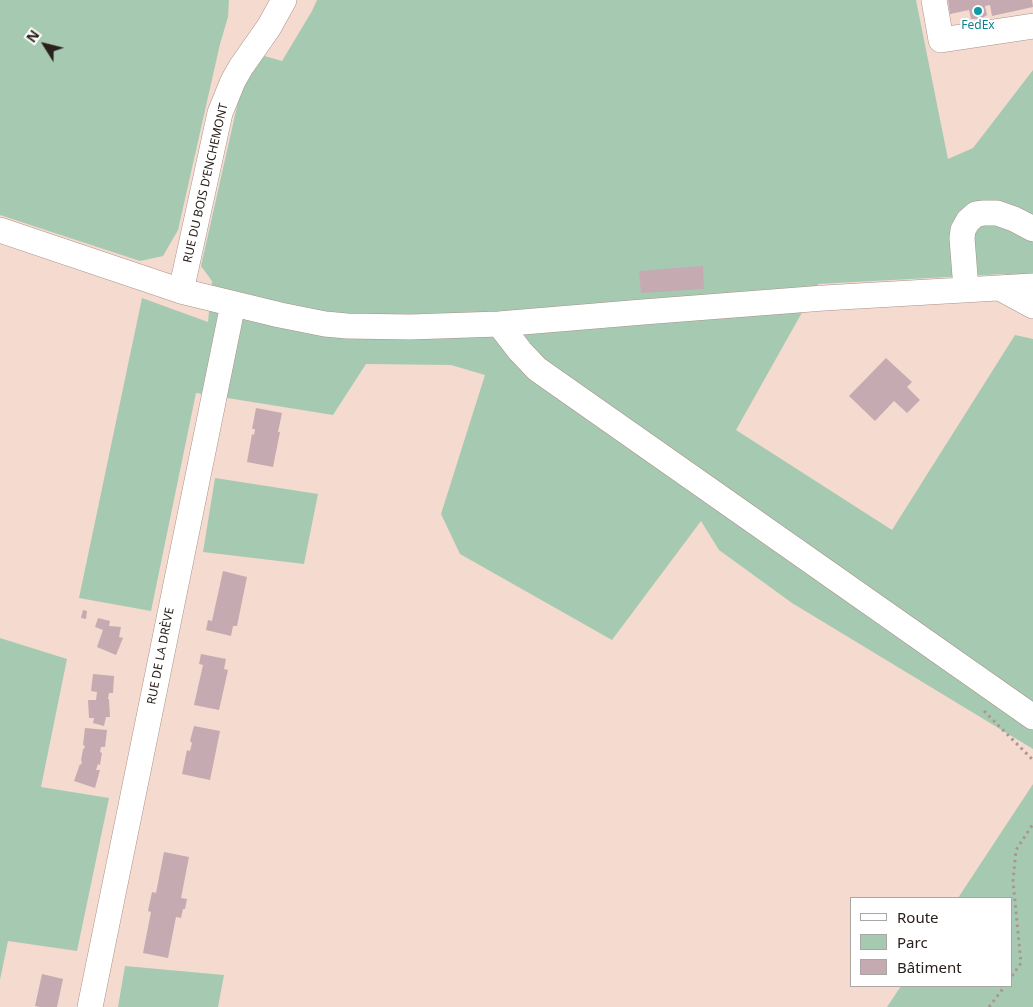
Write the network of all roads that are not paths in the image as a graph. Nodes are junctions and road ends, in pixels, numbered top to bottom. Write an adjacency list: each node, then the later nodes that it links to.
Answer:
1 (284, 0): 9 (street, RUE DU BOIS D’ENCHEMONT)
2 (934, 0): 3 (street)
3 (1033, 26)
4 (1033, 229): 8 (street)
5 (0, 230): 9 (street)
6 (1033, 286): 7 (street)
7 (1000, 288): 8 (street); 11 (street)
8 (966, 289): 12 (street)
9 (181, 291): 10 (street)
10 (232, 304): 12 (street); 14 (street, RUE DE LA DRÈVE)
11 (1033, 306)
12 (499, 324): 13 (street)
13 (1033, 717)
14 (90, 1007)

